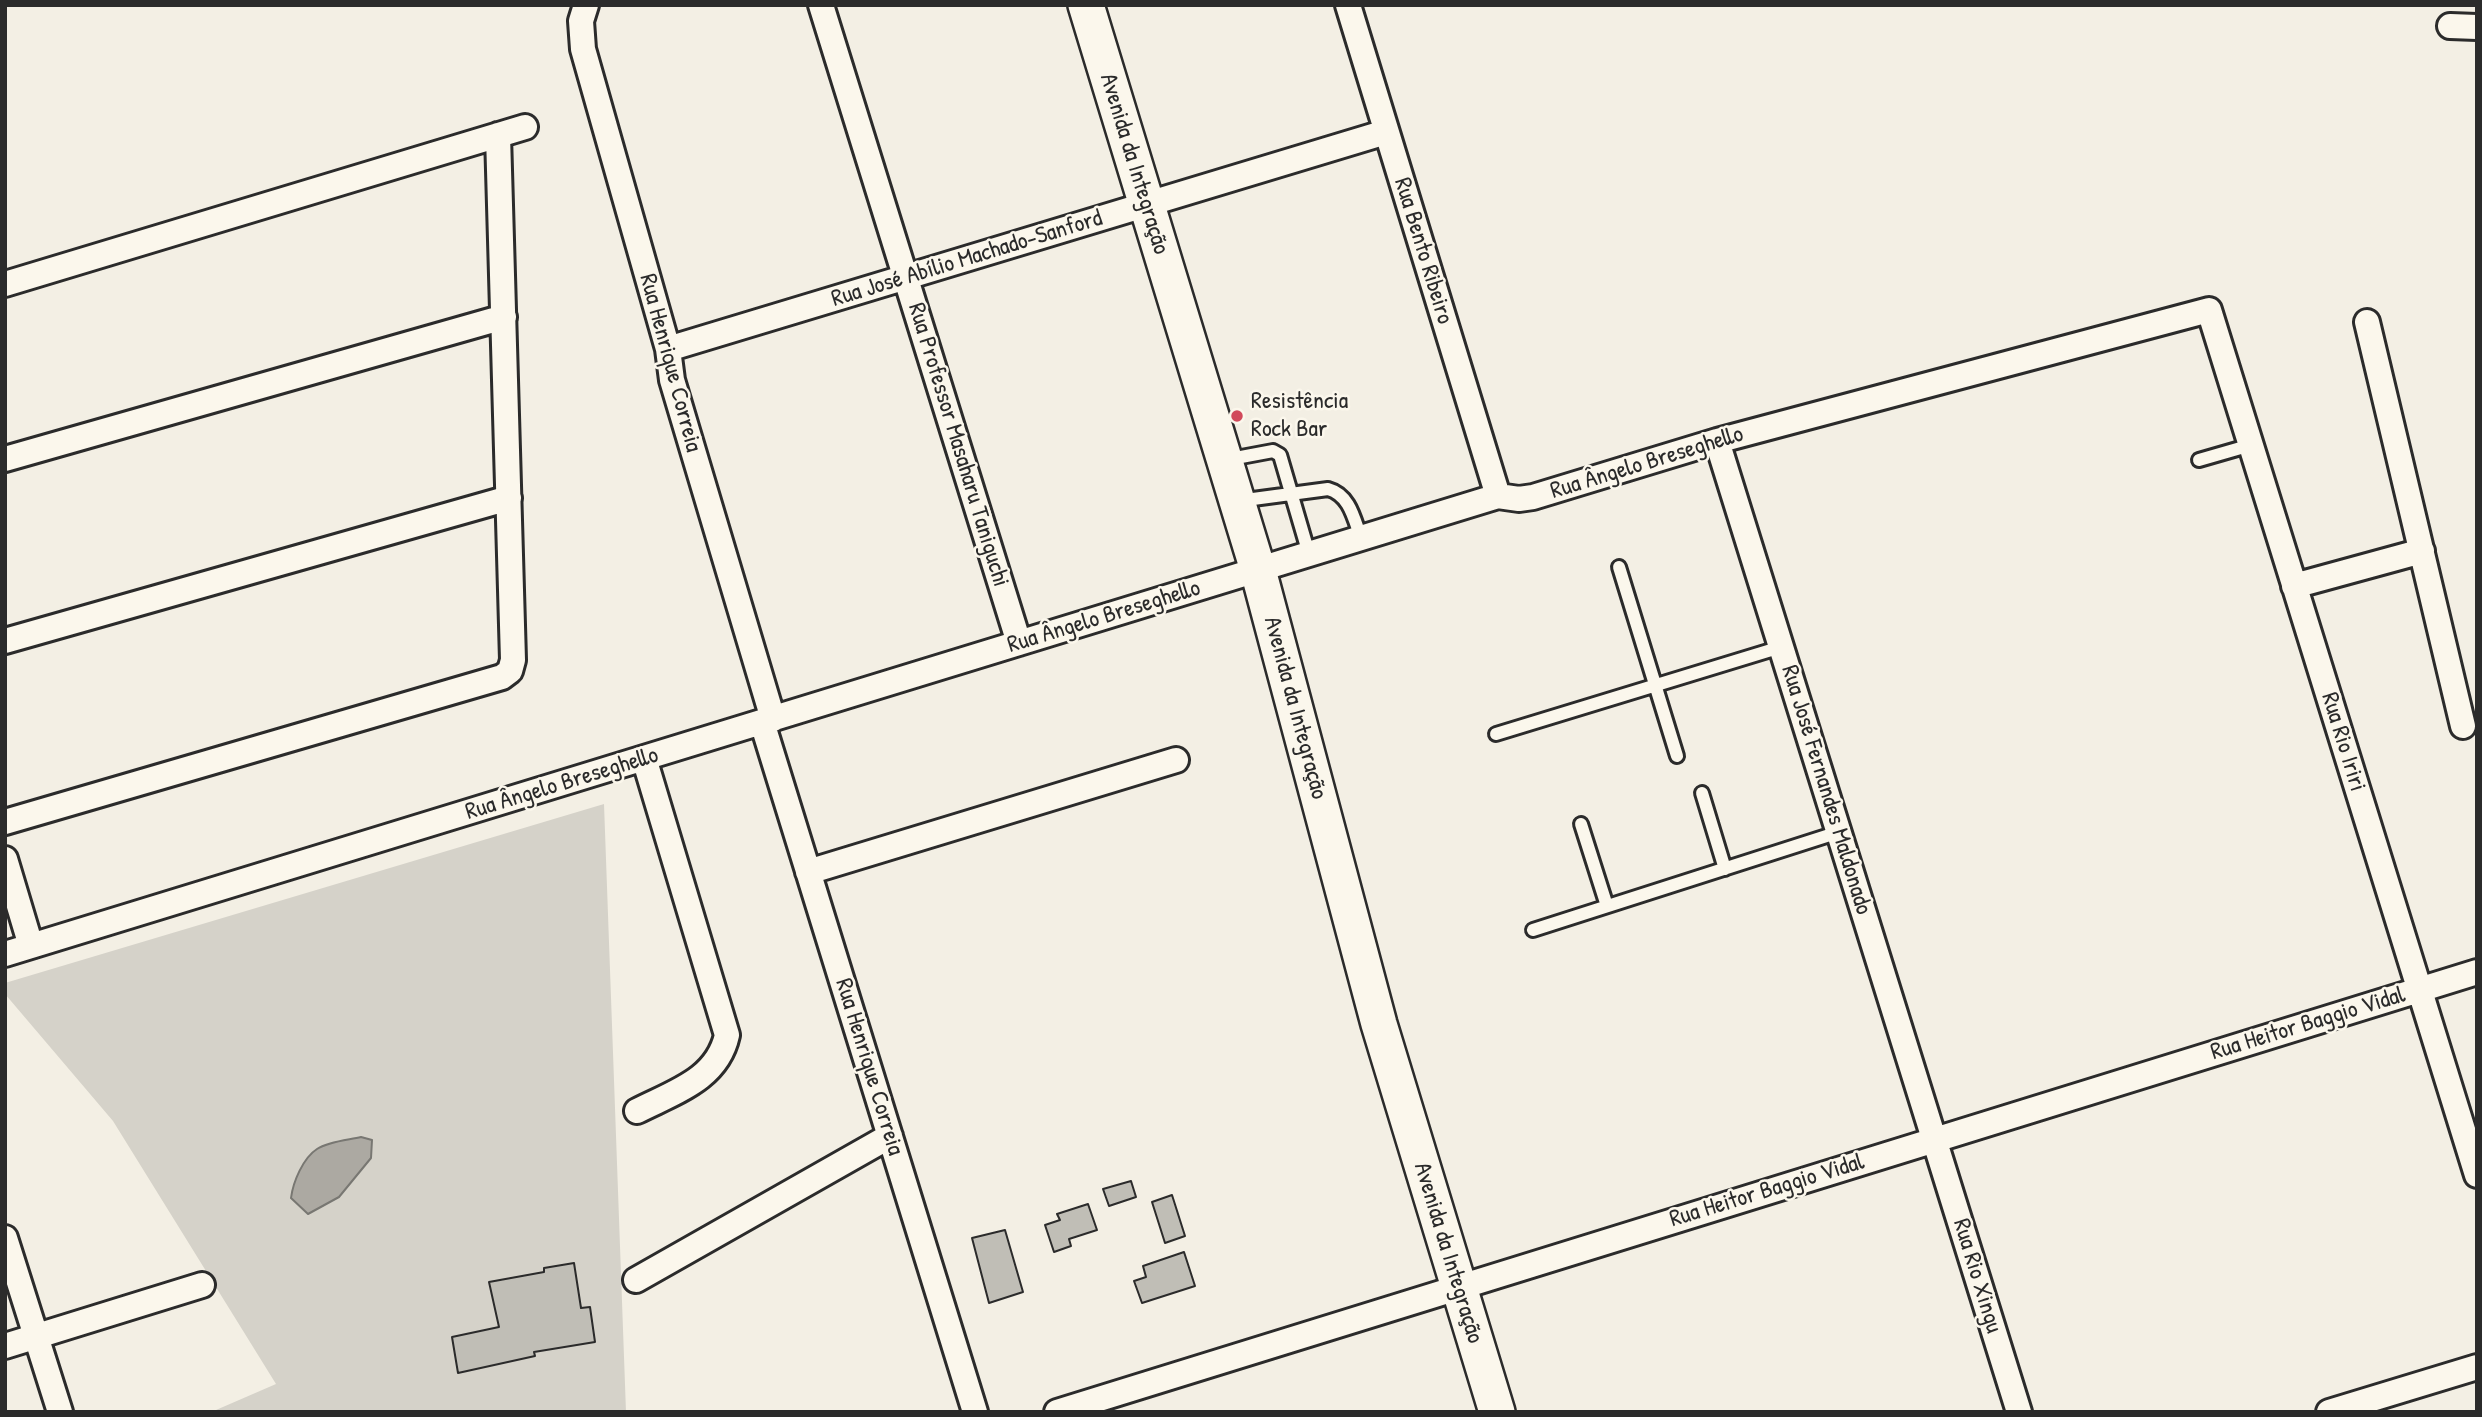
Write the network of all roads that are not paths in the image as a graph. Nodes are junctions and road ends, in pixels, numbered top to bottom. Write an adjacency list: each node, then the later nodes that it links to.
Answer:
1 (586, 5): 16 (street, Rua Henrique Correia)
2 (821, 5): 11 (street, Rua Professor Masaharu Taniguchi)
3 (1086, 5): 10 (main road, Avenida da Integração)
4 (1348, 5): 8 (street, Rua Bento Ribeiro)
5 (2450, 26): 6 (street)
6 (2477, 27)
7 (525, 127): 9 (street)
8 (1386, 132): 10 (street, Rua José Abílio Machado-Sanford); 23 (street, Rua Bento Ribeiro)
9 (498, 135): 12 (street); 14 (street)
10 (1147, 204): 11 (street, Rua José Abílio Machado-Sanford); 20 (main road, Avenida da Integração)
11 (906, 277): 16 (street, Rua José Abílio Machado-Sanford); 33 (street, Rua Professor Masaharu Taniguchi)
12 (5, 284)
13 (2209, 310): 17 (street, Rua Ângelo Breseghello); 18 (street, Rua Rio Iriri)
14 (504, 317): 19 (street); 24 (street)
15 (2367, 322): 27 (street)
16 (668, 349): 36 (street, Rua Henrique Correia)
17 (1717, 441): 23 (street, Rua Ângelo Breseghello); 34 (street, Rua José Fernandes Maldonado)
18 (2251, 445): 21 (lane); 31 (street, Rua Rio Iriri)
19 (5, 459)
20 (1225, 460): 22 (lane); 25 (main road, Avenida da Integração)
21 (2199, 460)
22 (1293, 495): 25 (lane); 26 (lane); 28 (lane)
23 (1499, 496): 26 (street, Rua Ângelo Breseghello)
24 (509, 498): 32 (street); 43 (street)
25 (1237, 501): 30 (main road, Avenida da Integração)
26 (1361, 538): 28 (street, Rua Ângelo Breseghello)
27 (2422, 551): 31 (street); 37 (street)
28 (1309, 555): 30 (street, Rua Ângelo Breseghello)
29 (1619, 567): 35 (lane)
30 (1258, 570): 33 (street, Rua Ângelo Breseghello); 62 (main road, Avenida da Integração)
31 (2294, 586): 54 (street, Rua Rio Iriri)
32 (5, 641)
33 (1019, 643): 36 (street, Rua Ângelo Breseghello)
34 (1781, 647): 35 (lane); 45 (street, Rua José Fernandes Maldonado)
35 (1656, 685): 38 (lane); 39 (lane)
36 (768, 721): 40 (street, Rua Ângelo Breseghello); 48 (street, Rua Henrique Correia)
37 (2463, 726)
38 (1496, 734)
39 (1677, 756)
40 (644, 758): 51 (street, Rua Ângelo Breseghello); 55 (street)
41 (1176, 760): 48 (street)
42 (1702, 793): 47 (lane)
43 (5, 822)
44 (1581, 824): 49 (lane)
45 (1839, 832): 47 (lane); 57 (street, Rua José Fernandes Maldonado)
46 (6, 866): 51 (street)
47 (1725, 869): 49 (lane)
48 (808, 872): 56 (street, Rua Henrique Correia)
49 (1607, 906): 50 (lane)
50 (1533, 930)
51 (32, 946): 52 (street, Rua Ângelo Breseghello)
52 (5, 954)
53 (2477, 972): 54 (street, Rua Heitor Baggio Vidal)
54 (2419, 990): 57 (street, Rua Heitor Baggio Vidal); 58 (street, Rua Rio Iriri)
55 (637, 1111)
56 (890, 1136): 60 (street); 67 (street, Rua Henrique Correia)
57 (1934, 1140): 62 (street, Rua Heitor Baggio Vidal); 70 (street, Rua Rio Xingu)
58 (2477, 1175)
59 (5, 1238): 63 (street)
60 (636, 1280)
61 (202, 1285): 63 (street)
62 (1458, 1286): 68 (street, Rua Heitor Baggio Vidal); 69 (main road, Avenida da Integração)
63 (36, 1336): 64 (street); 66 (street)
64 (5, 1346)
65 (2477, 1367): 71 (street)
66 (60, 1412)
67 (975, 1412)
68 (1057, 1412)
69 (1497, 1412)
70 (2019, 1412)
71 (2329, 1412)

